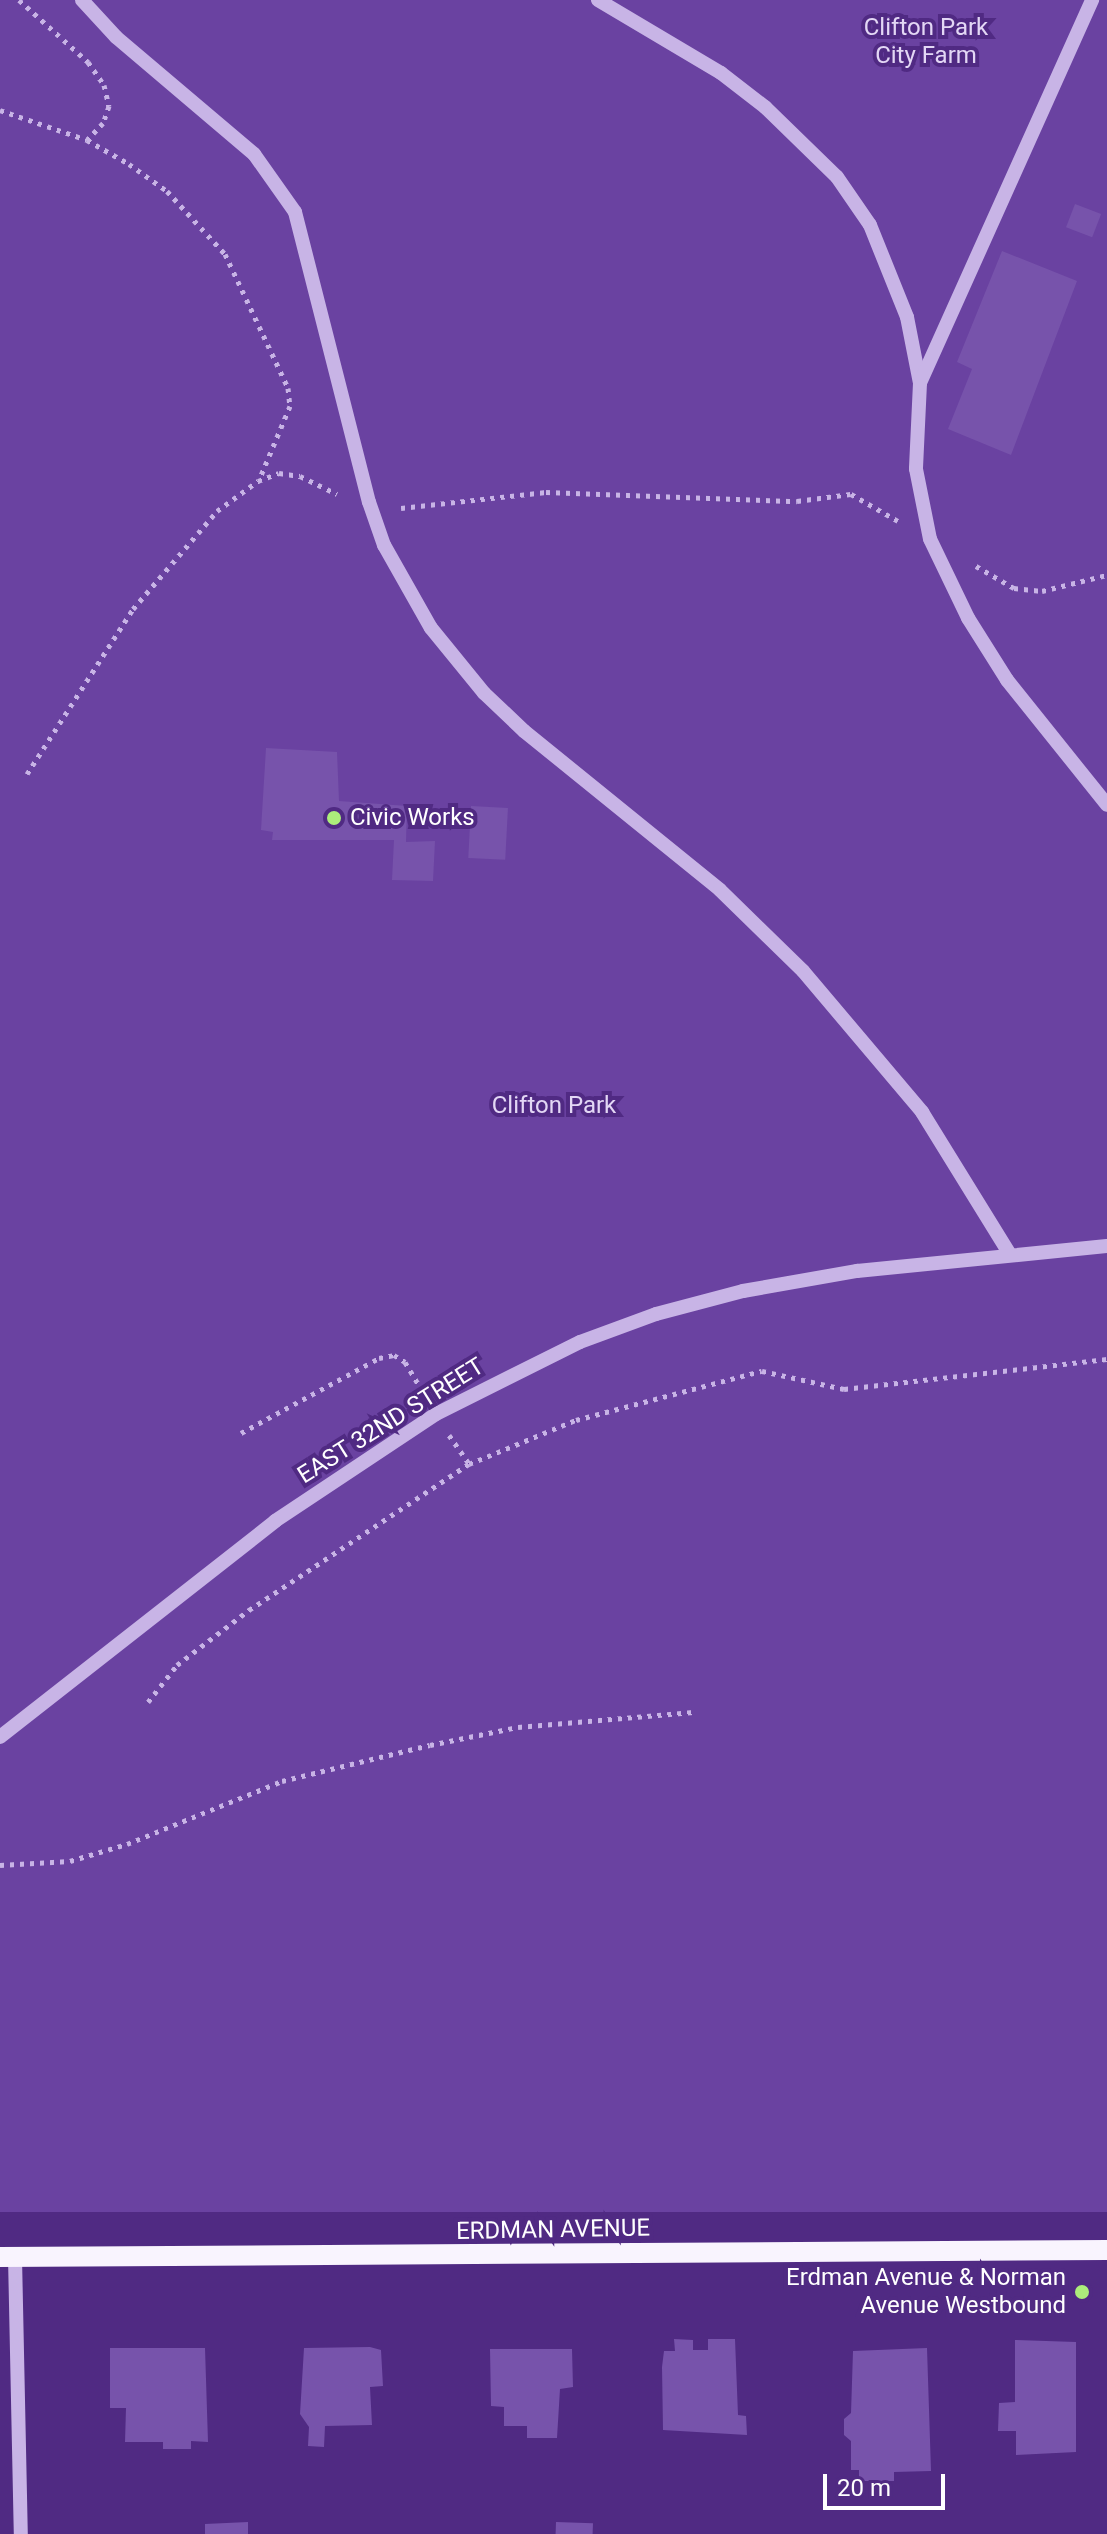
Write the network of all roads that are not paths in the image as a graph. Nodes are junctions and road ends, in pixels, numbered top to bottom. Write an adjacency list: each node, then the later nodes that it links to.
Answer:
1 (82, 0): 7 (street)
2 (598, 0): 4 (street)
3 (1092, 0): 4 (street)
4 (920, 383): 5 (street)
5 (1107, 805)
6 (1107, 1246): 7 (street, EAST 32ND STREET)
7 (1009, 1253): 8 (street, EAST 32ND STREET)
8 (0, 1737)
9 (1107, 2250): 10 (main road, ERDMAN AVENUE)
10 (8, 2257): 11 (street)
11 (21, 2534)

